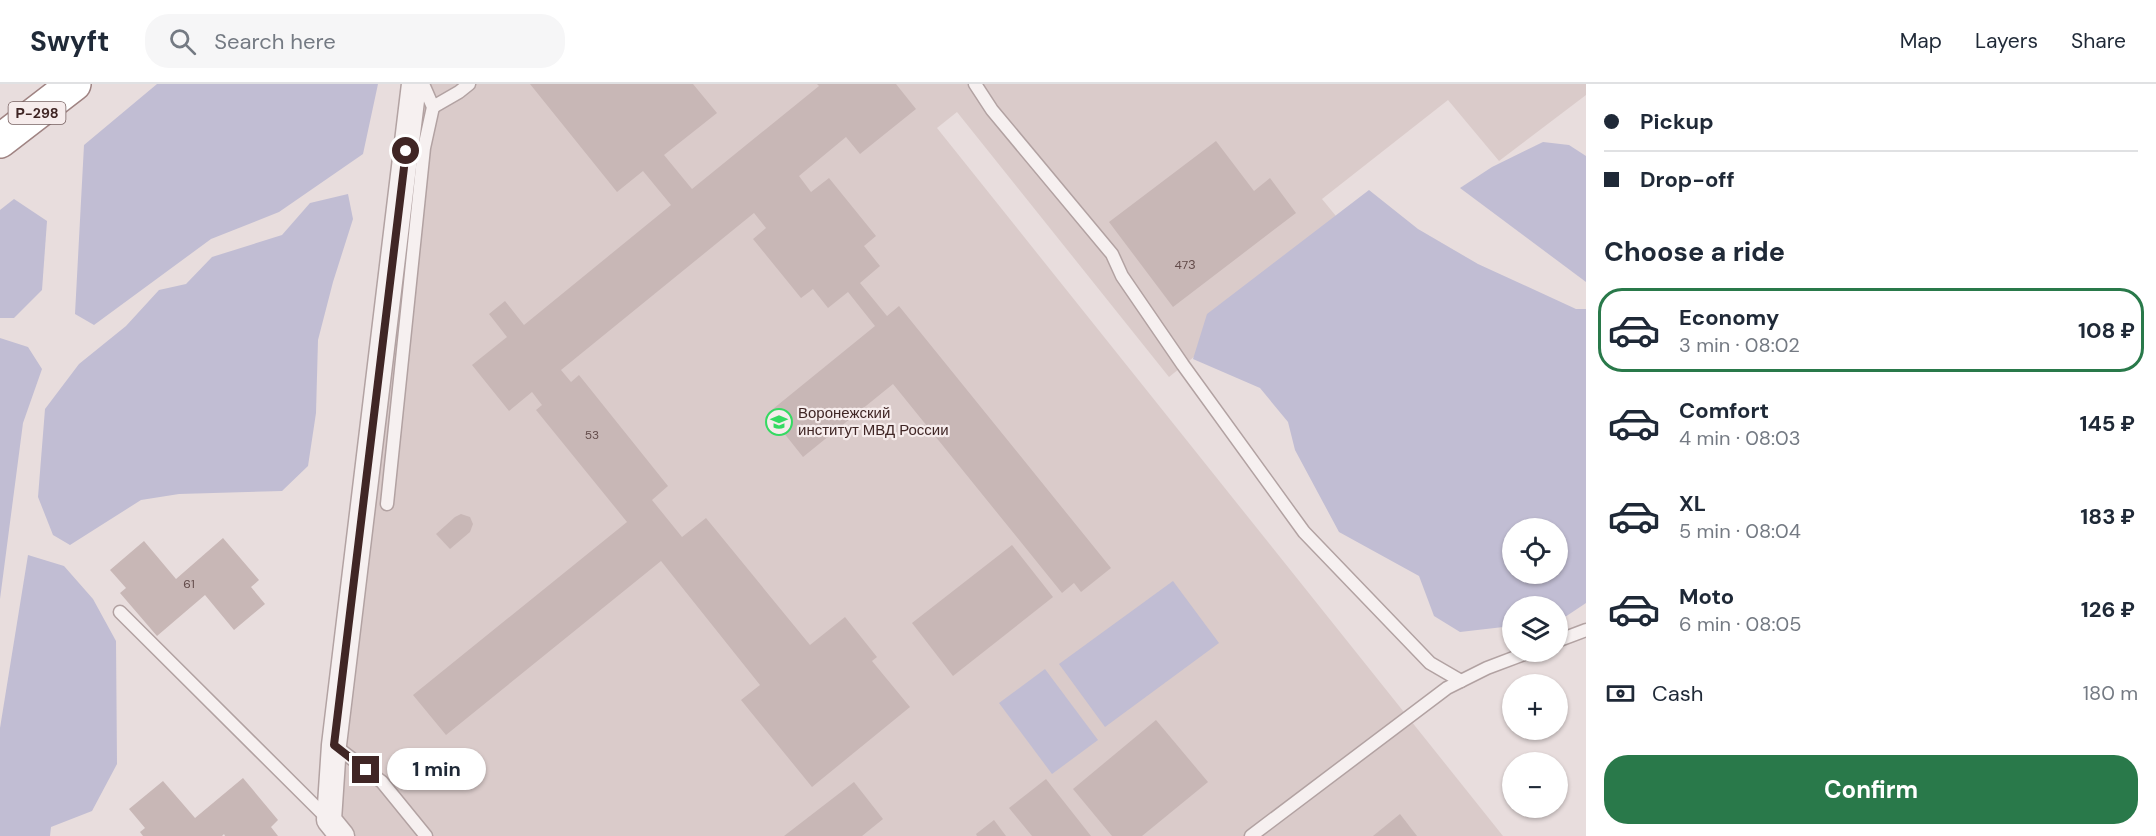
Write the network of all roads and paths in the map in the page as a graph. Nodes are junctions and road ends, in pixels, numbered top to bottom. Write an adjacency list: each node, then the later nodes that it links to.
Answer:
1 (74, 84): 7 (highway, Р-298)
2 (414, 84): 14 (street)
3 (423, 84): 6 (lane)
4 (469, 84): 6 (lane)
5 (975, 84): 13 (lane)
6 (433, 107): 8 (lane)
7 (0, 141)
8 (387, 504)
9 (120, 612): 15 (lane)
10 (1586, 630): 11 (lane)
11 (1568, 637)
12 (1503, 662): 13 (lane)
13 (1461, 681): 17 (lane)
14 (334, 745): 15 (street); 16 (lane)
15 (333, 831)
16 (426, 836)
17 (1251, 836)

